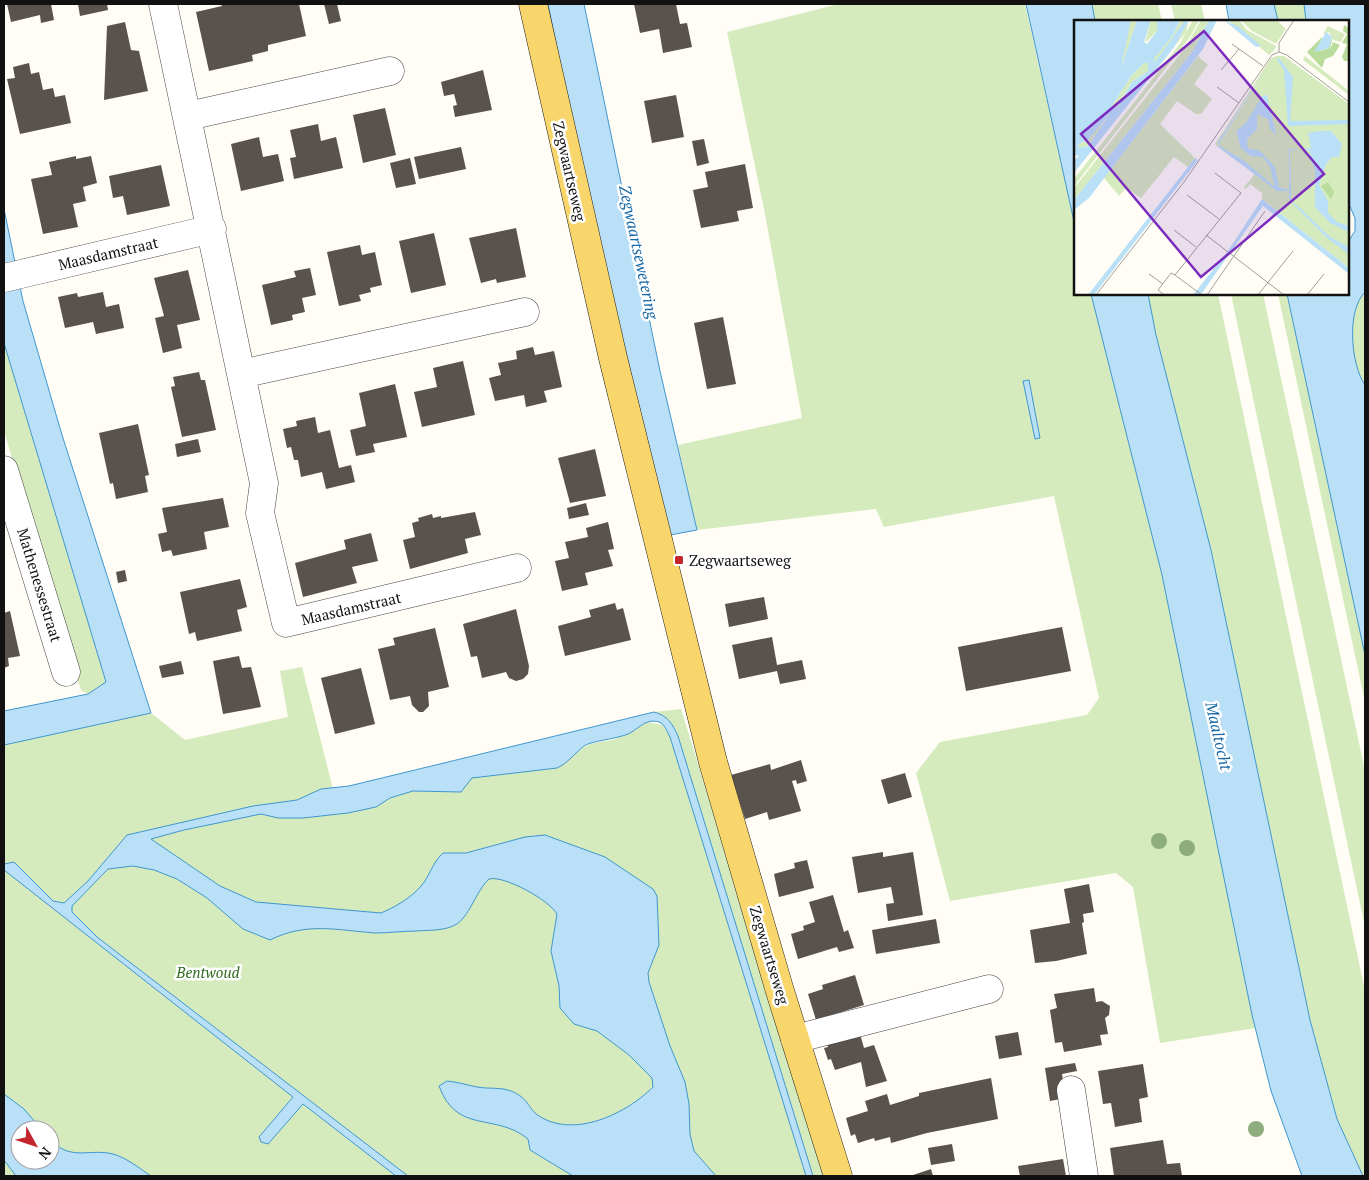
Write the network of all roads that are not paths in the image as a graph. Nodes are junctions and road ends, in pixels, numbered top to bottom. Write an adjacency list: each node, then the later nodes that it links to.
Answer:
1 (163, 4): 4 (street, Maasdamstraat)
2 (533, 4): 13 (main road, Zegwaartseweg)
3 (390, 71): 4 (street)
4 (188, 116): 5 (street, Maasdamstraat)
5 (212, 229): 6 (street, Maasdamstraat); 8 (street, Maasdamstraat)
6 (4, 278)
7 (525, 312): 8 (street)
8 (241, 374): 10 (street, Maasdamstraat)
9 (4, 470): 11 (street, Mathenessestraat)
10 (517, 568)
11 (66, 672)
12 (989, 989): 13 (street)
13 (795, 1039): 15 (main road, Zegwaartseweg)
14 (1071, 1090): 16 (street)
15 (838, 1176)
16 (1084, 1176)

